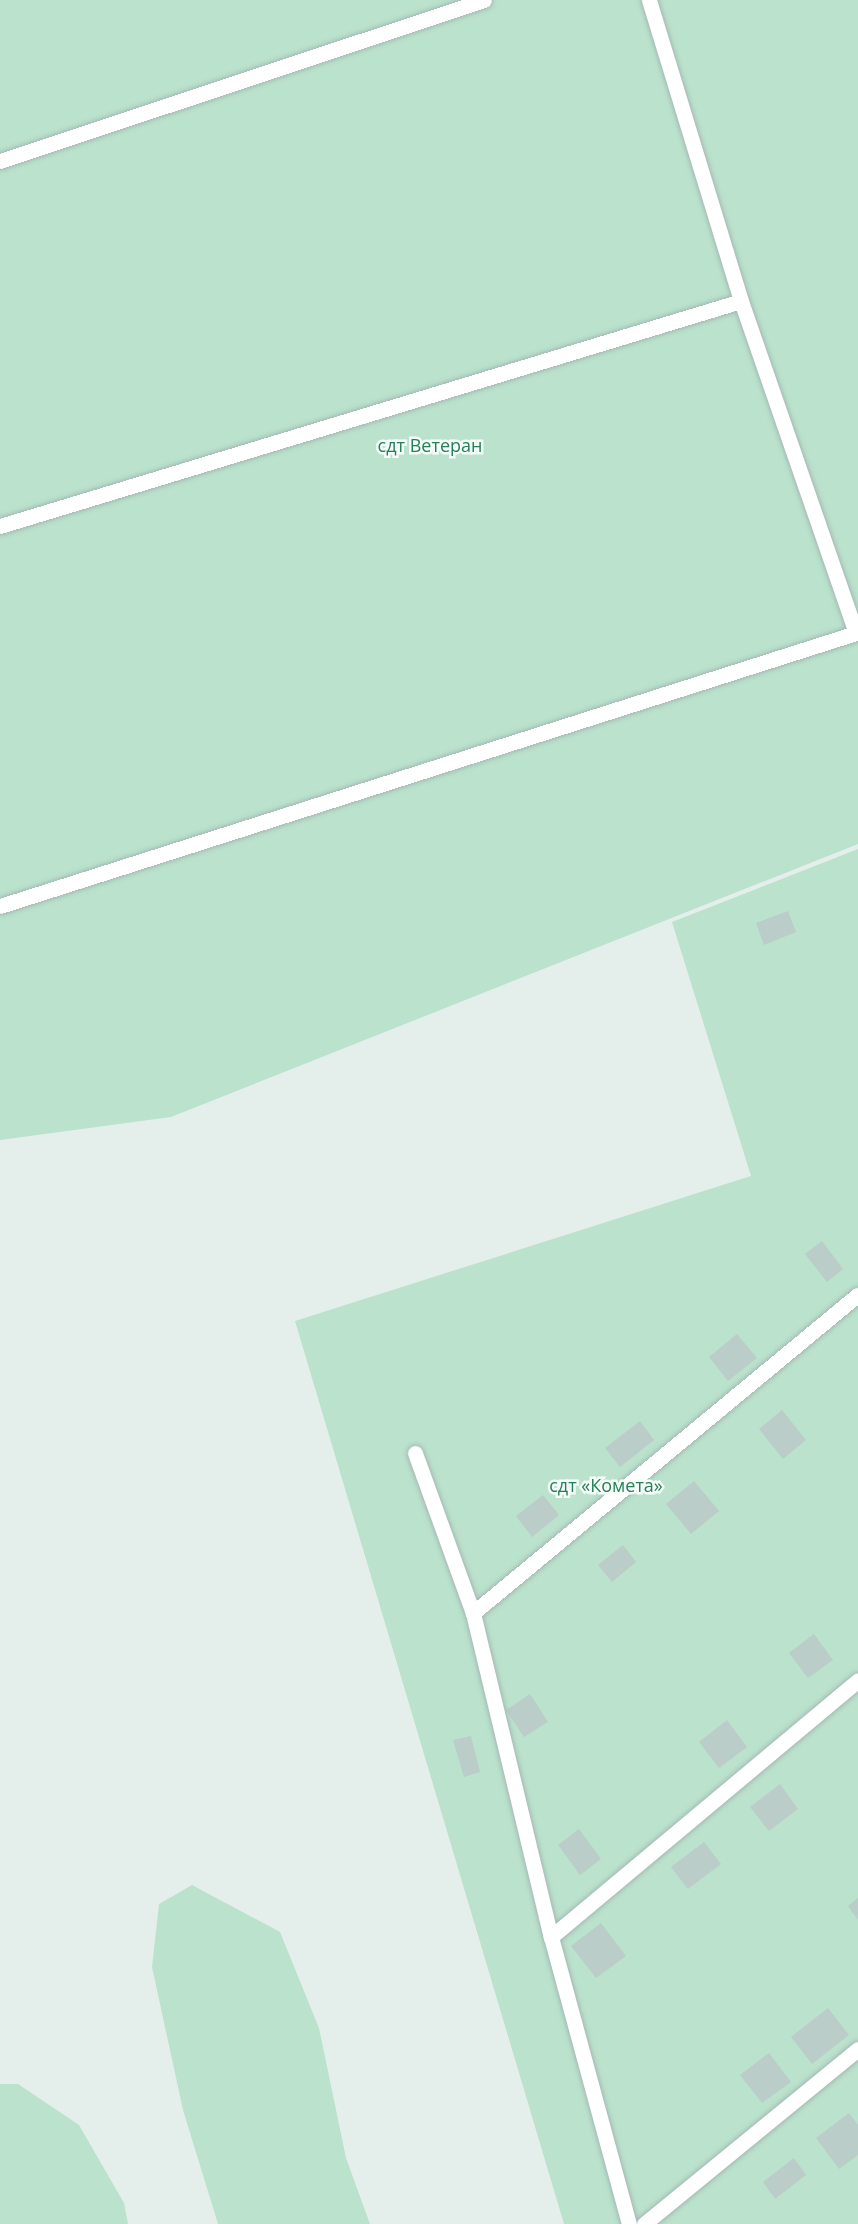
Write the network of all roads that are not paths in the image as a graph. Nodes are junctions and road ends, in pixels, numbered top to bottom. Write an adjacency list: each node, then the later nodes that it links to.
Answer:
1 (484, 0): 3 (lane)
2 (649, 0): 4 (lane)
3 (0, 161)
4 (741, 301): 5 (lane); 6 (lane)
5 (0, 526)
6 (0, 906)
7 (858, 1295): 9 (lane)
8 (416, 1453): 9 (lane)
9 (473, 1613): 11 (lane)
10 (858, 1680): 11 (lane)
11 (551, 1937): 13 (lane)
12 (858, 2049): 14 (lane)
13 (629, 2224)
14 (644, 2224)

